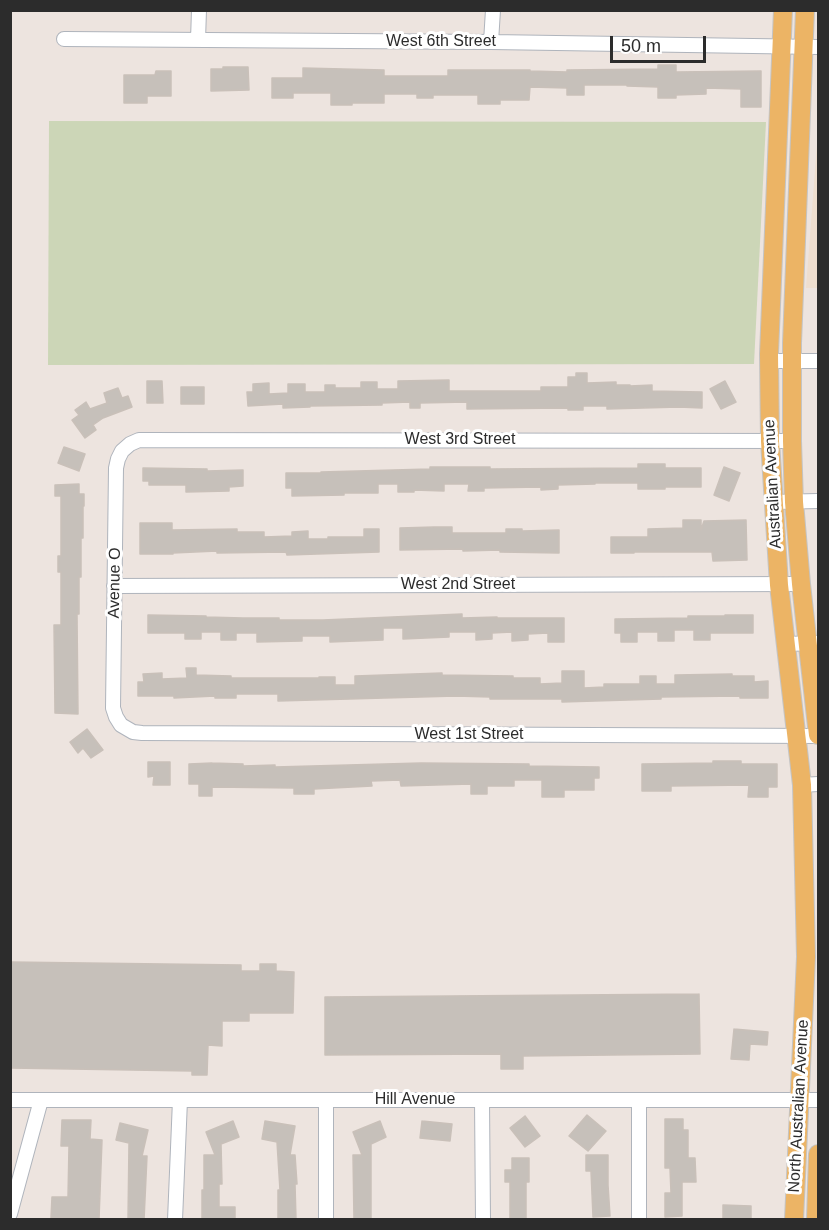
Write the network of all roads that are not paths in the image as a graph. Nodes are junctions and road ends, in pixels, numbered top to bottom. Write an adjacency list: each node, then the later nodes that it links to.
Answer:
1 (199, 10): 6 (street)
2 (493, 10): 7 (street)
3 (783, 10): 8 (main road, Australian Avenue)
4 (805, 10): 9 (main road, Australian Avenue)
5 (64, 39): 6 (street, West 6th Street)
6 (198, 40): 7 (street, West 6th Street)
7 (491, 42): 8 (street, West 6th Street)
8 (781, 47): 9 (street, West 6th Street); 10 (main road, Australian Avenue)
9 (811, 47): 11 (main road, Australian Avenue)
10 (769, 361): 11 (street); 13 (main road, Australian Avenue)
11 (791, 361): 12 (street); 14 (main road, Australian Avenue)
12 (819, 361)
13 (770, 441): 14 (street, West 3rd Street); 15 (street, West 3rd Street); 17 (main road, Australian Avenue)
14 (792, 441): 18 (main road, Australian Avenue)
15 (130, 444): 21 (street, Avenue O)
16 (819, 501): 18 (street)
17 (773, 502): 18 (street); 20 (main road, Australian Avenue)
18 (794, 502): 19 (main road, Australian Avenue)
19 (801, 584): 20 (street, West 2nd Street); 22 (main road, Australian Avenue)
20 (779, 585): 21 (street, West 2nd Street); 23 (main road, Australian Avenue)
21 (114, 586): 24 (street, Avenue O)
22 (813, 643): 23 (street); 25 (main road, Australian Avenue)
23 (786, 644): 26 (main road, Australian Avenue)
24 (121, 724): 26 (street, West 1st Street)
25 (819, 735): 26 (street, West 1st Street)
26 (796, 736): 27 (main road, Australian Avenue)
27 (810, 785): 28 (main road, Australian Avenue)
28 (806, 957): 34 (main road, North Australian Avenue)
29 (10, 1100): 30 (street, Hill Avenue)
30 (41, 1100): 31 (street, Hill Avenue); 38 (street)
31 (180, 1100): 36 (street, Hill Avenue); 39 (street)
32 (482, 1100): 33 (street, Hill Avenue); 36 (street, Hill Avenue); 41 (street)
33 (639, 1100): 34 (street, Hill Avenue); 42 (street)
34 (799, 1100): 35 (street, Hill Avenue); 43 (main road, North Australian Avenue)
35 (819, 1100)
36 (326, 1101): 40 (street)
37 (819, 1154): 44 (main road, North Australian Avenue)
38 (10, 1214)
39 (175, 1220)
40 (326, 1220)
41 (483, 1220)
42 (639, 1220)
43 (794, 1220)
44 (816, 1220)

